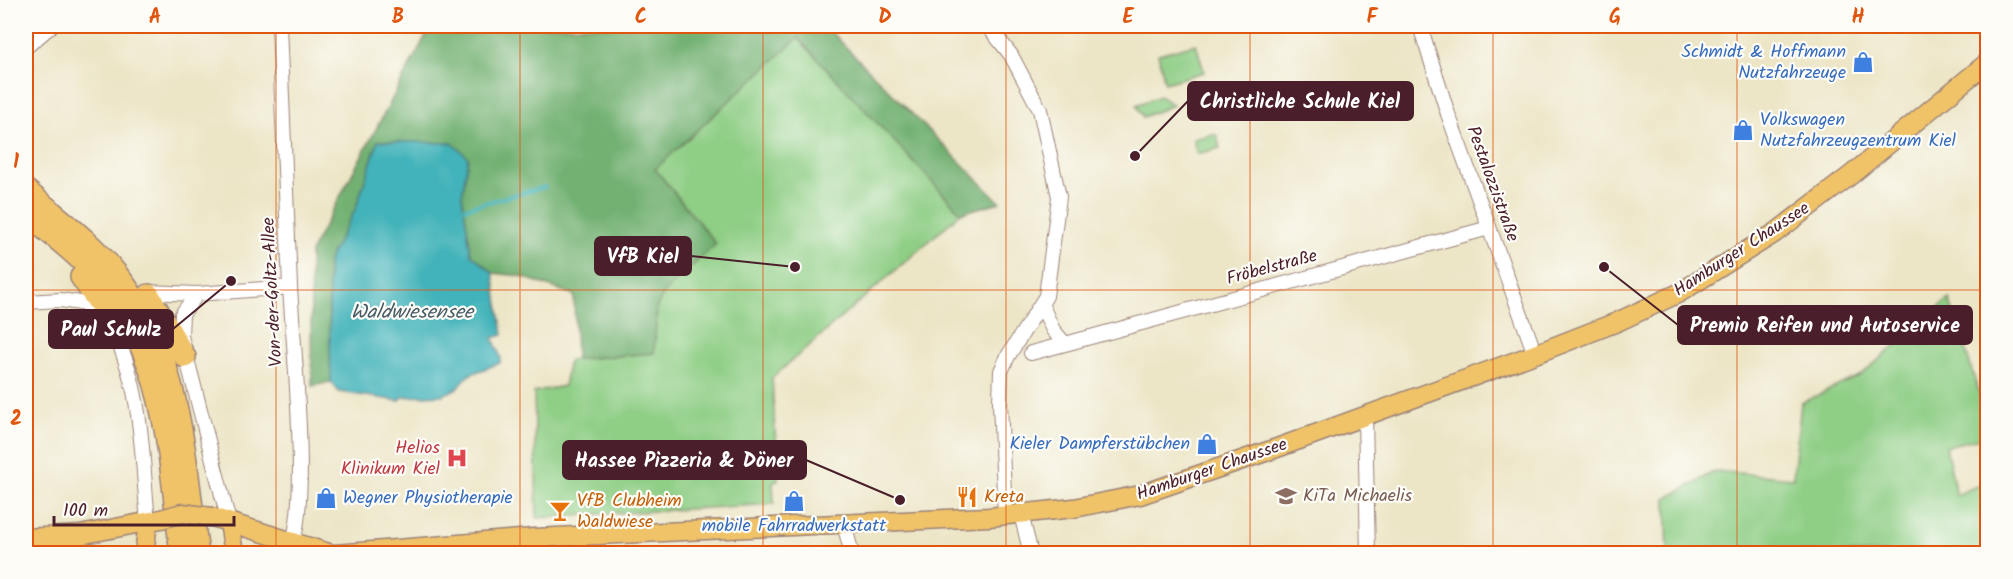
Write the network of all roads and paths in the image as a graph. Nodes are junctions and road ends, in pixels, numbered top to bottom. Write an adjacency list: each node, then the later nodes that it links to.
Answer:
1 (51, 26): 5 (street)
2 (279, 26): 11 (street, Von-der-Goltz-Allee)
3 (988, 26): 16 (street)
4 (1420, 26): 10 (street, Pestalozzistraße)
5 (26, 47)
6 (1988, 62): 19 (main road, Hamburger Chaussee)
7 (26, 181): 12 (highway)
8 (26, 190): 33 (highway)
9 (28, 216): 15 (highway); 32 (highway)
10 (1489, 228): 17 (street, Fröbelstraße); 19 (street, Pestalozzistraße)
11 (290, 287): 13 (street); 27 (street, Von-der-Goltz-Allee)
12 (147, 292): 13 (street); 20 (highway)
13 (197, 294): 20 (street)
14 (26, 302): 15 (street)
15 (101, 306): 24 (street)
16 (1042, 306): 17 (street); 22 (street)
17 (1065, 344): 18 (street, Fröbelstraße)
18 (1031, 353)
19 (1535, 354): 21 (main road, Hamburger Chaussee)
20 (185, 357): 23 (street)
21 (1365, 416): 22 (main road, Hamburger Chaussee); 38 (street)
22 (1013, 515): 25 (main road, Hamburger Chaussee); 37 (street)
23 (220, 519): 24 (main road, Hamburger Chaussee, bridge); 27 (main road, Hamburger Chaussee); 34 (main road)
24 (154, 520): 26 (main road, Hamburger Chaussee); 31 (main road)
25 (844, 524): 29 (main road, Hamburger Chaussee); 36 (street)
26 (26, 538)
27 (290, 548): 35 (main road, Hamburger Chaussee)
28 (26, 549): 30 (main road)
29 (443, 549): 35 (main road, Hamburger Chaussee)
30 (43, 554)
31 (144, 554)
32 (181, 554)
33 (198, 554)
34 (234, 554)
35 (333, 554)
36 (852, 554)
37 (1031, 554)
38 (1368, 554)

